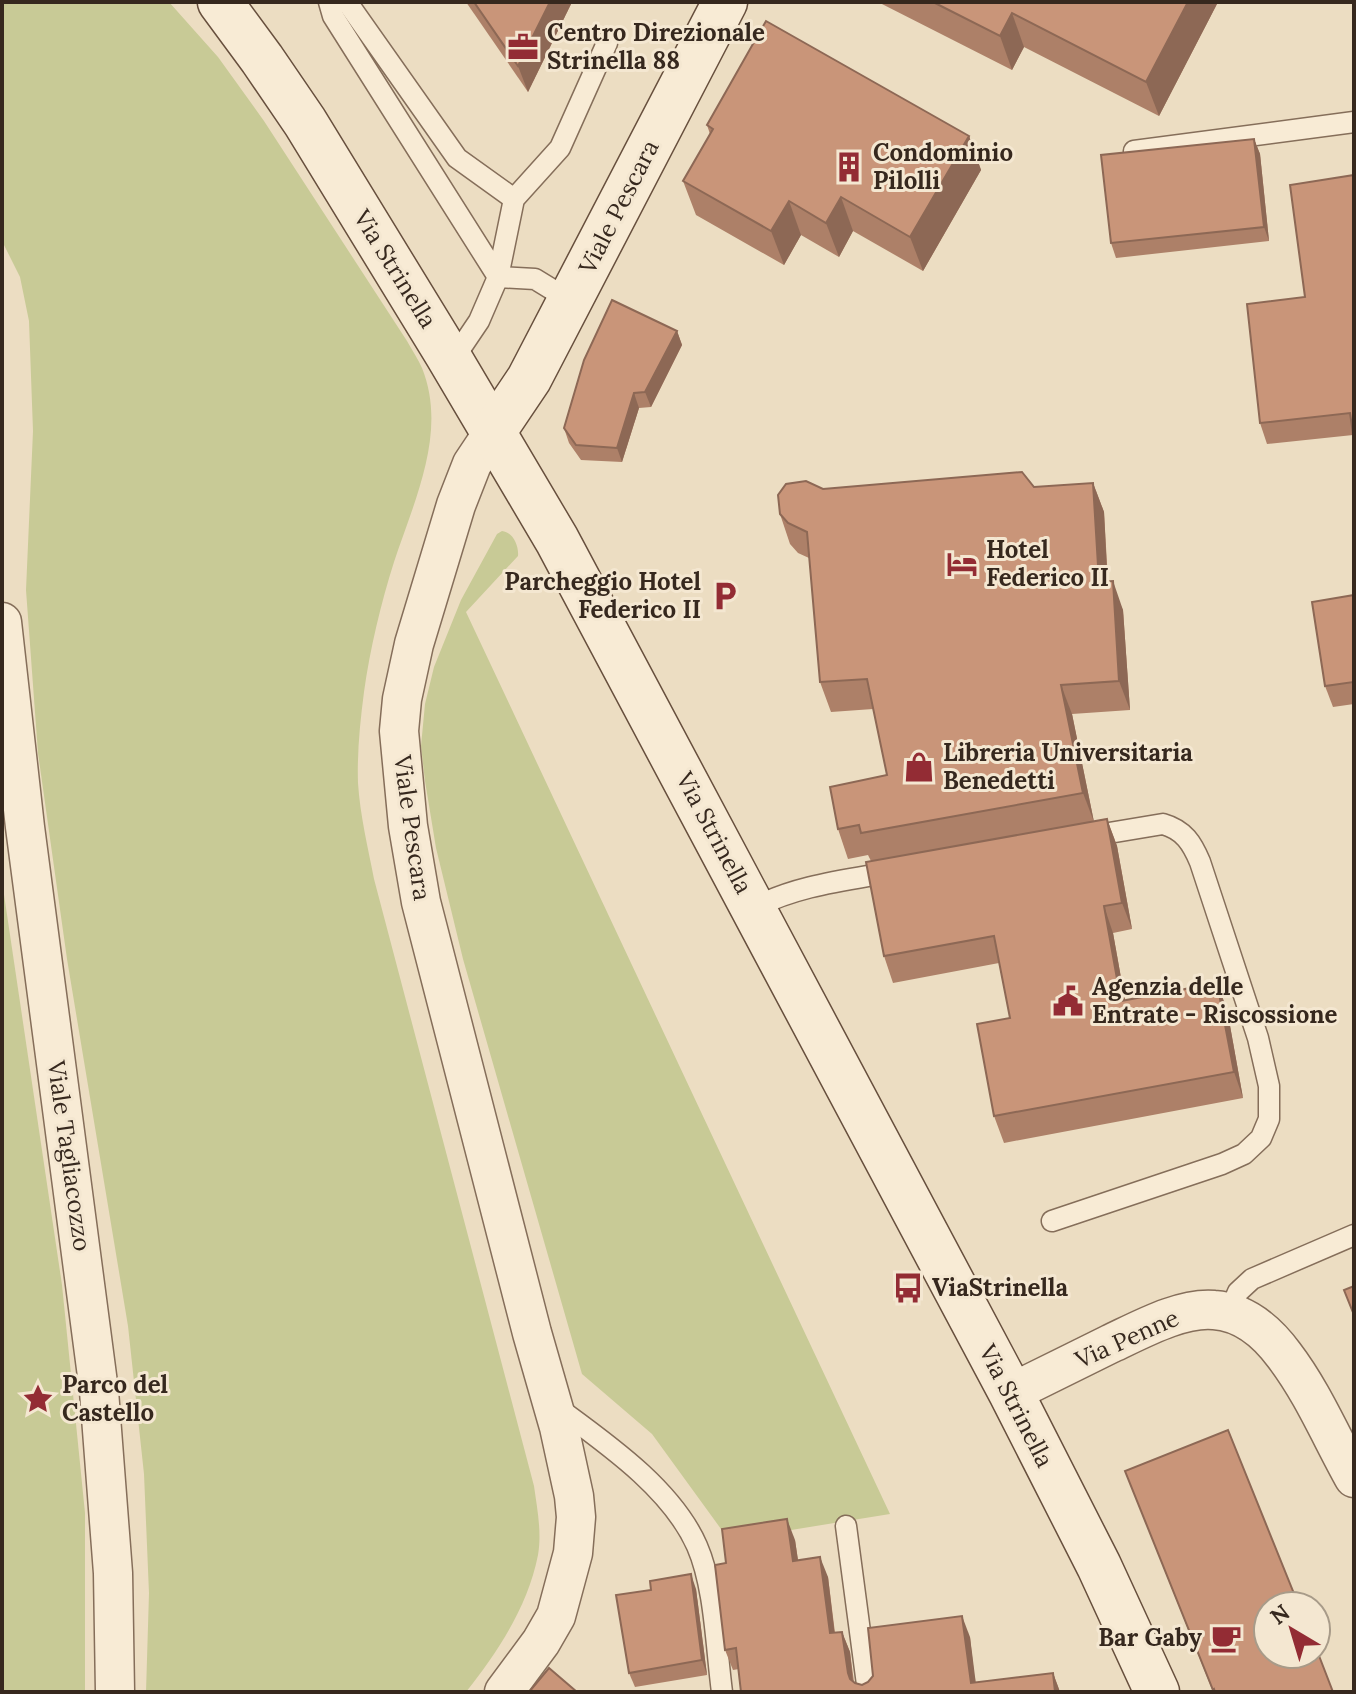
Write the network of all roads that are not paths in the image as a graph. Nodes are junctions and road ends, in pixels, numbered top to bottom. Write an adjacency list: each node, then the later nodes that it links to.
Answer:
1 (220, 2): 11 (main road, Via Strinella)
2 (329, 2): 9 (lane)
3 (347, 2): 8 (lane)
4 (725, 2): 10 (main road, Viale Pescara)
5 (607, 43): 8 (lane)
6 (1354, 122): 7 (lane)
7 (1134, 151)
8 (514, 199): 9 (lane)
9 (498, 277): 10 (lane); 11 (lane)
10 (571, 301): 12 (main road, Viale Pescara)
11 (452, 361): 12 (main road, Via Strinella)
12 (494, 431): 16 (main road, Via Strinella); 21 (street, Viale Pescara)
13 (2, 622): 25 (street, Viale Tagliacozzo)
14 (1059, 842): 17 (lane)
15 (919, 867): 16 (lane)
16 (754, 908): 20 (main road, Via Strinella)
17 (1052, 1221)
18 (1354, 1235): 19 (lane)
19 (1229, 1313): 20 (street, Via Penne); 22 (street)
20 (1011, 1393): 24 (main road, Via Strinella)
21 (552, 1403): 26 (street, Viale Pescara); 27 (lane)
22 (1354, 1478)
23 (846, 1526): 28 (lane)
24 (1137, 1671): 29 (main road, Via Strinella)
25 (115, 1692)
26 (504, 1692)
27 (722, 1692)
28 (868, 1692)
29 (1157, 1692)

